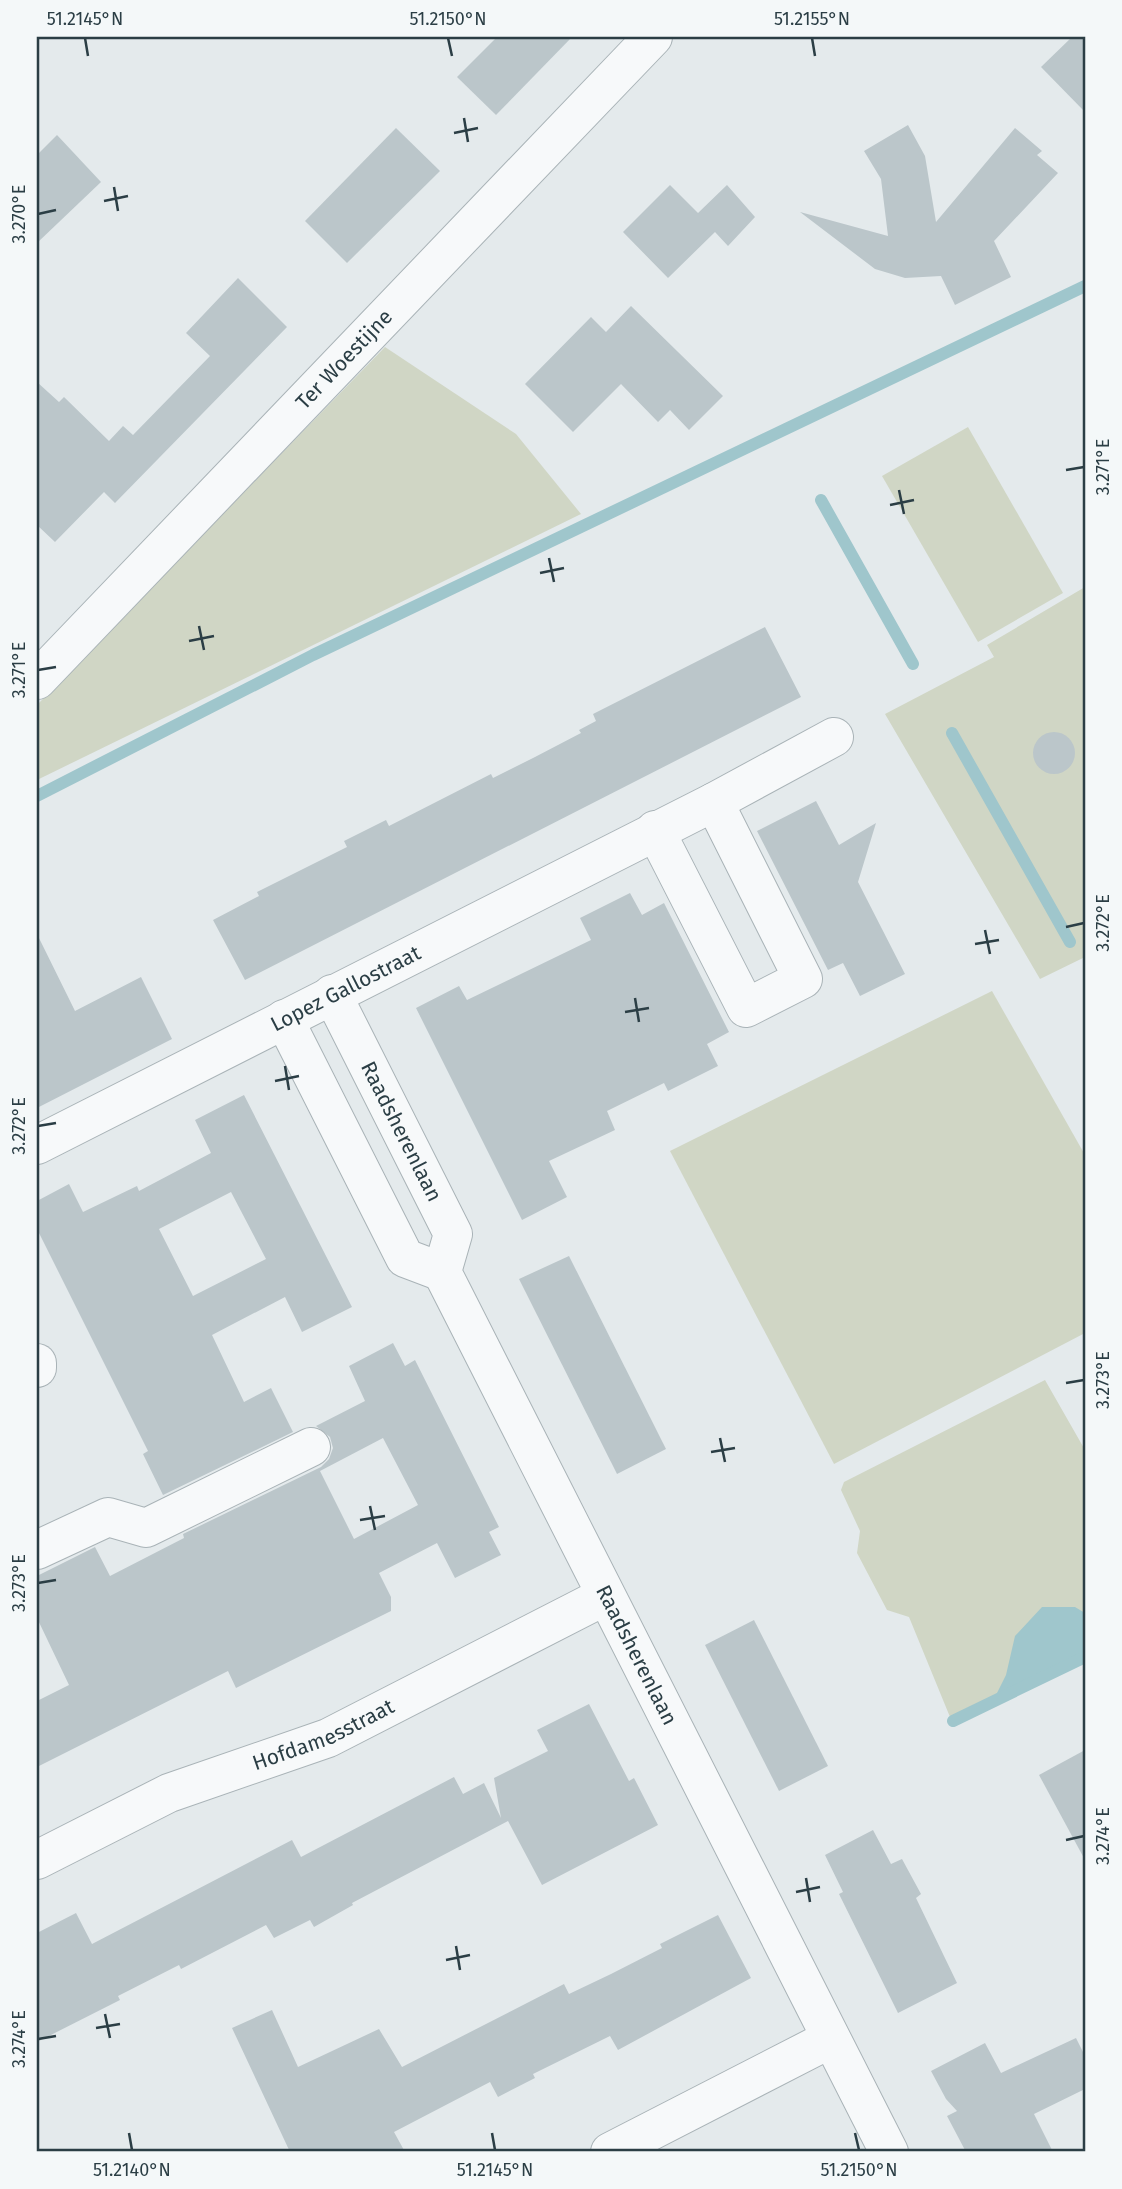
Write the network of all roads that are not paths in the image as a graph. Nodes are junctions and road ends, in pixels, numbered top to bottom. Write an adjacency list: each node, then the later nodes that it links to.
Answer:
1 (653, 37): 2 (street, Ter Woestijne)
2 (37, 680)
3 (834, 737): 4 (street, Lopez Gallostraat)
4 (714, 802): 5 (street, Lopez Gallostraat); 5 (street)
5 (655, 830): 6 (street, Lopez Gallostraat)
6 (332, 994): 7 (street, Lopez Gallostraat); 9 (street, Raadsherenlaan)
7 (284, 1020): 8 (street, Lopez Gallostraat); 9 (street)
8 (37, 1145)
9 (442, 1272): 12 (street, Raadsherenlaan)
10 (311, 1447): 11 (street)
11 (37, 1550)
12 (605, 1596): 13 (street, Hofdamesstraat); 14 (street, Raadsherenlaan)
13 (37, 1860)
14 (830, 2039): 15 (street); 16 (street, Raadsherenlaan)
15 (610, 2152)
16 (889, 2152)

